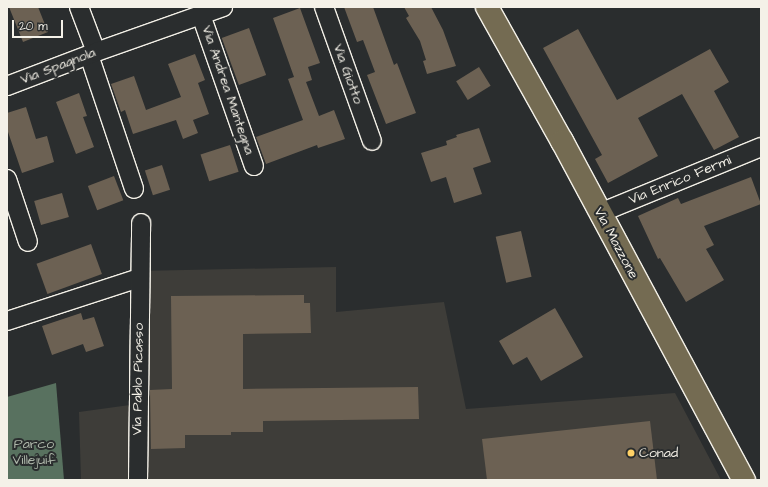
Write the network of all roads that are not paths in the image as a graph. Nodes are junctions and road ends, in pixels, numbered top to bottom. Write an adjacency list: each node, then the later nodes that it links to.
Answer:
1 (79, 7): 6 (street)
2 (223, 7): 5 (street, Via Spagnola)
3 (324, 7): 8 (street, Via Giotto)
4 (487, 7): 13 (main road, Via Mazzone)
5 (201, 15): 6 (street, Via Spagnola); 10 (street, Via Andrea Mantegna)
6 (92, 53): 7 (street, Via Spagnola); 12 (street)
7 (7, 86)
8 (372, 141)
9 (761, 147): 13 (street, Via Enrico Fermi)
10 (254, 166)
11 (7, 179): 15 (street)
12 (134, 189)
13 (600, 213): 19 (main road, Via Mazzone)
14 (141, 223): 16 (street, Via Pablo Picasso)
15 (28, 242)
16 (140, 278): 17 (street); 18 (street, Via Pablo Picasso)
17 (7, 321)
18 (138, 480)
19 (744, 480)

